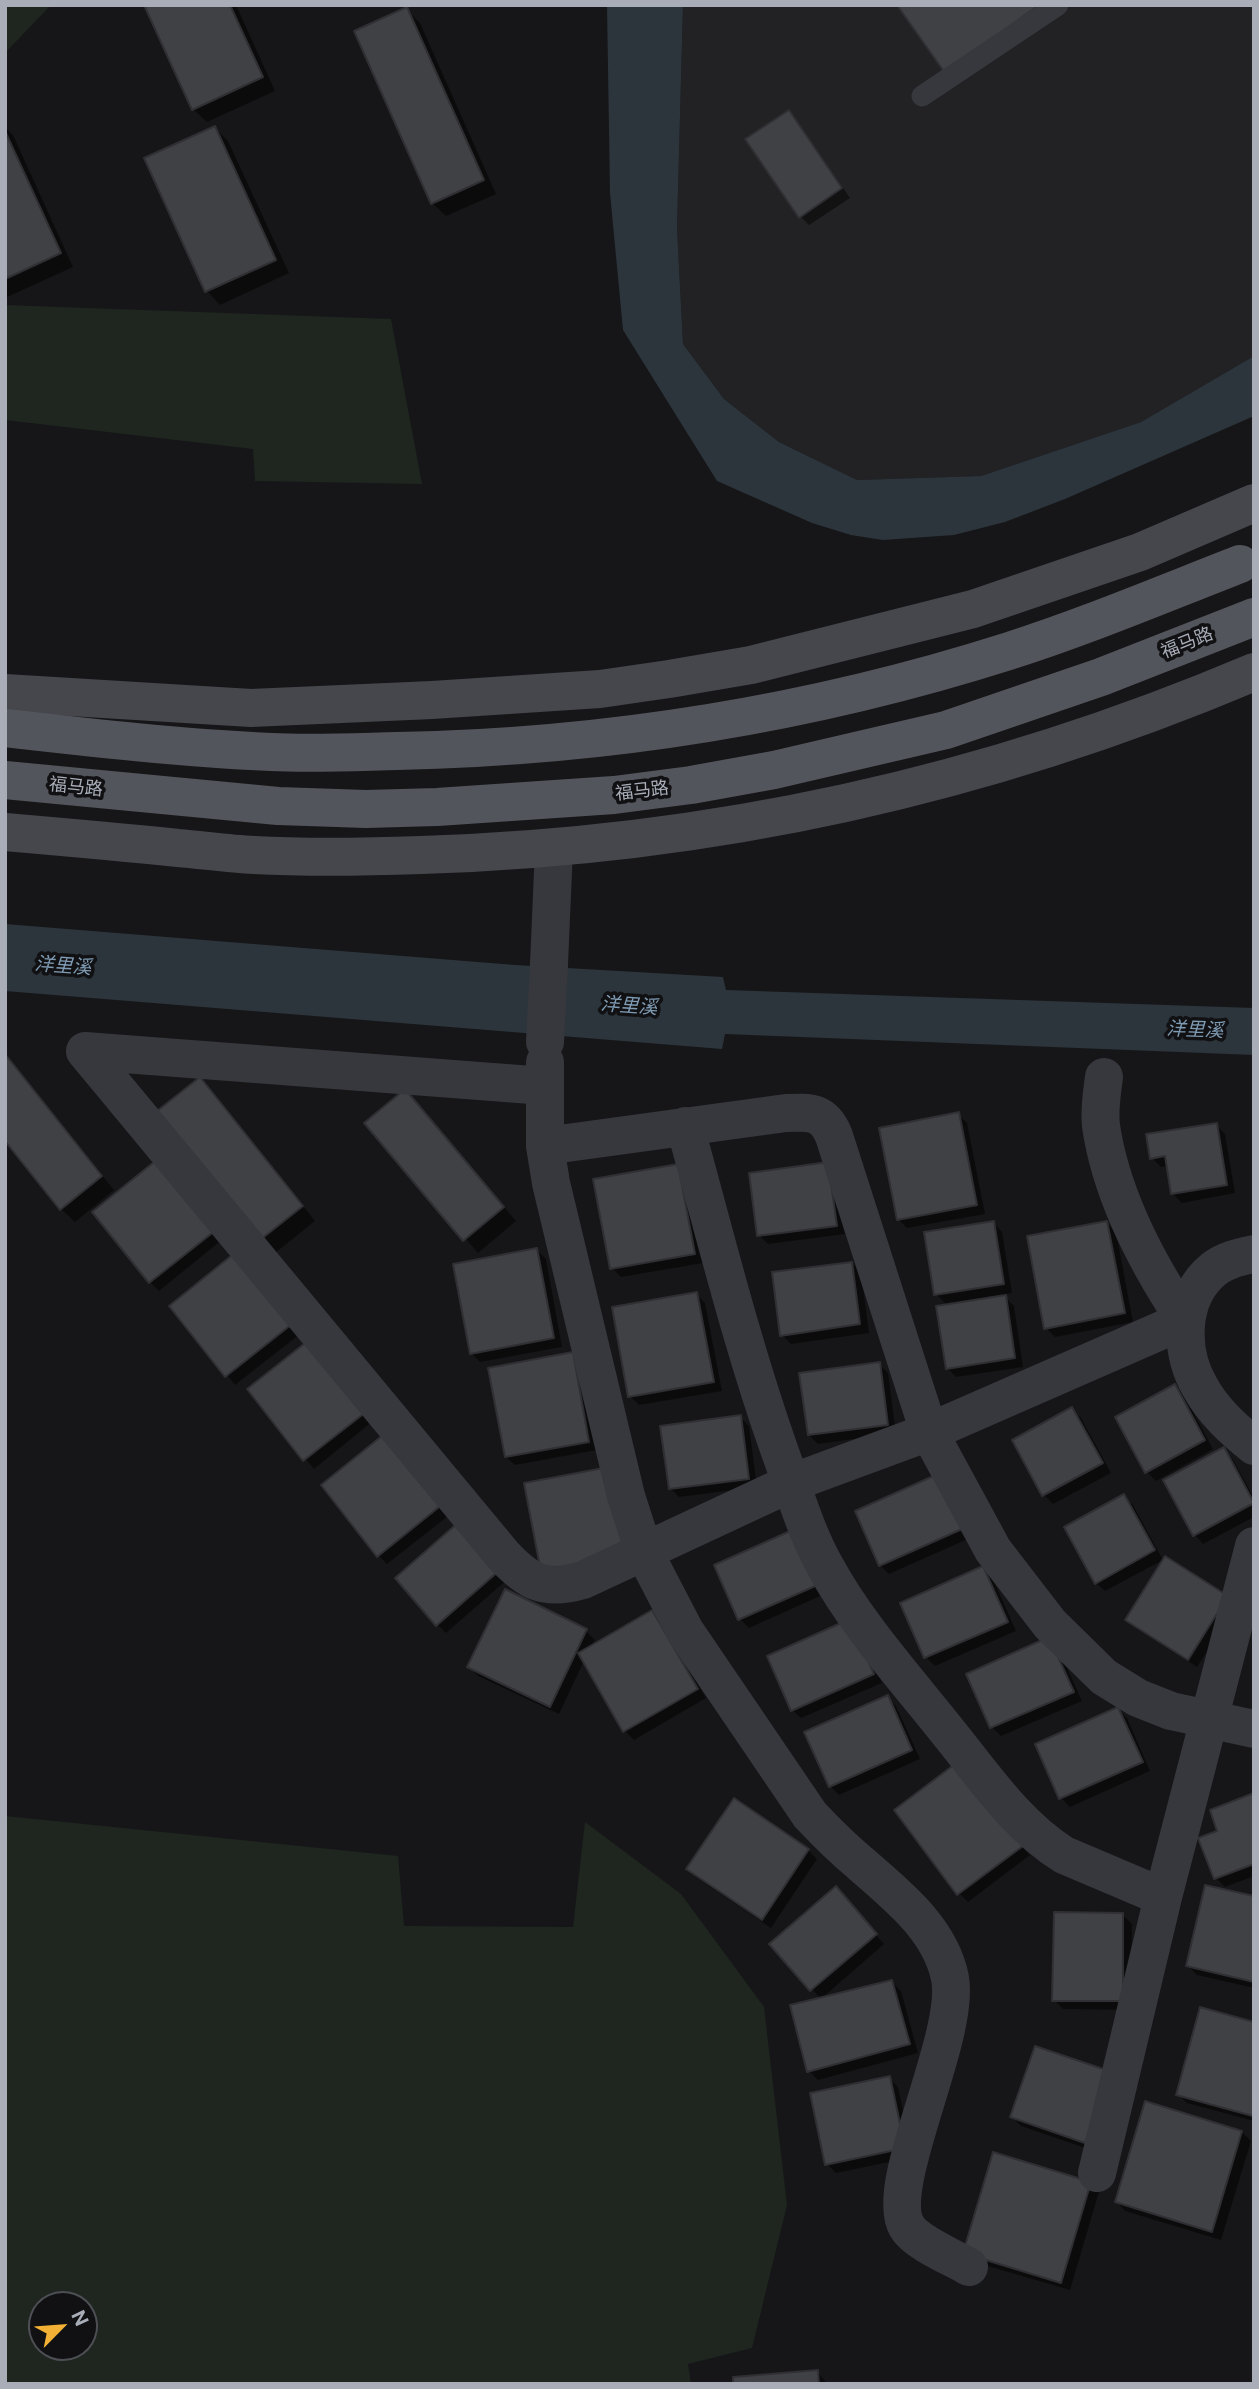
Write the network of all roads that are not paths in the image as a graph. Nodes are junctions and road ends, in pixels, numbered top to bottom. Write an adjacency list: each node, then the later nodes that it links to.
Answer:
1 (1058, 5): 2 (lane)
2 (922, 96)
3 (1254, 502): 7 (main road)
4 (1240, 564): 8 (main road)
5 (1254, 617): 9 (main road, 福马路)
6 (1254, 672): 11 (main road)
7 (5, 692)
8 (5, 728)
9 (5, 780)
10 (5, 832): 11 (main road)
11 (554, 848): 13 (street, bridge)
12 (1104, 1077): 17 (street)
13 (545, 1086): 15 (street); 22 (street)
14 (685, 1126): 15 (street); 18 (street); 20 (street)
15 (545, 1146): 22 (street)
16 (1254, 1254): 17 (street)
17 (1185, 1320): 18 (street); 19 (street)
18 (929, 1432): 20 (street); 23 (street)
19 (1254, 1446)
20 (791, 1482): 22 (street); 25 (street)
21 (1254, 1546): 23 (street)
22 (644, 1552): 27 (street)
23 (1209, 1720): 24 (street); 25 (street)
24 (1254, 1729)
25 (1163, 1897): 26 (street)
26 (1097, 2173)
27 (969, 2267)

